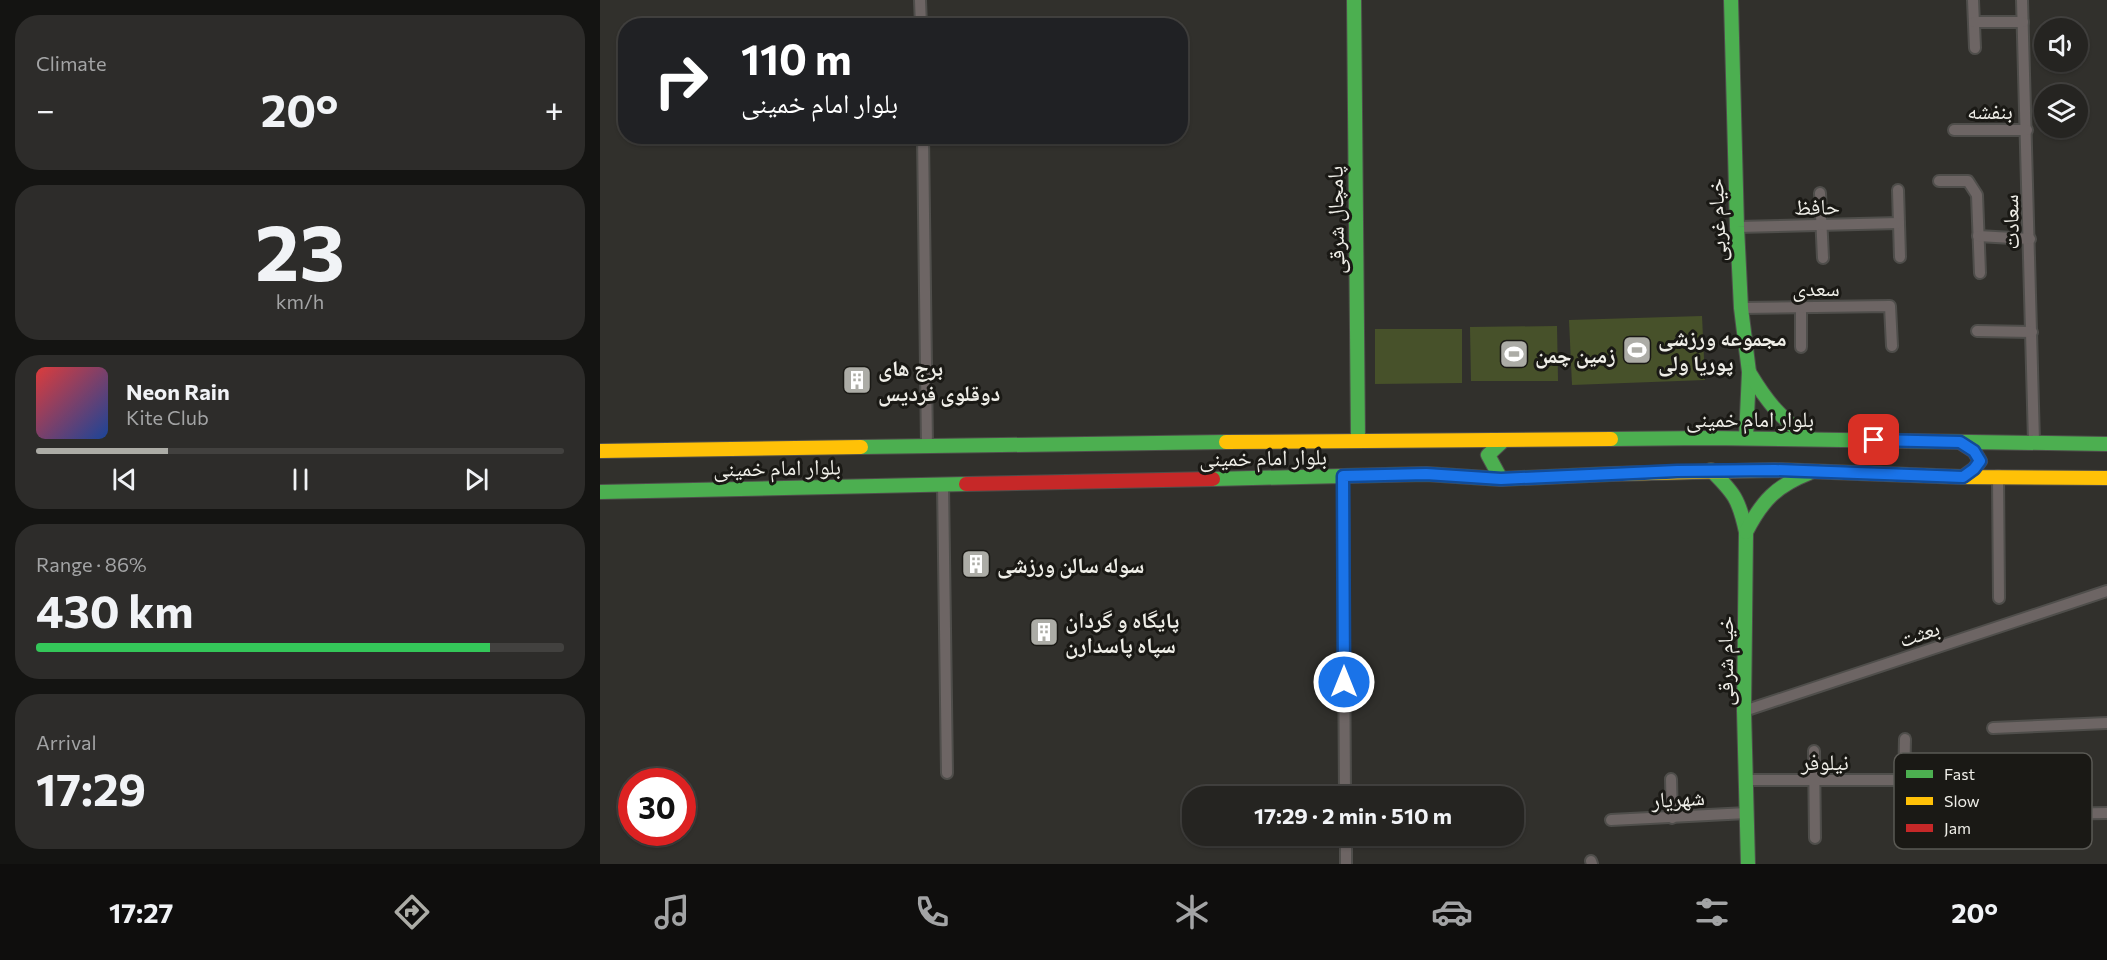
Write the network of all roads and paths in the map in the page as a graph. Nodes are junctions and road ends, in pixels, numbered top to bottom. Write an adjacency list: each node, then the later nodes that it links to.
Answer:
1 (920, 0): 6 (street)
2 (1354, 0): 33 (main road, پامچال شرقی)
3 (1731, 0): 18 (main road, خیام غربی)
4 (1973, 0): 7 (street)
5 (2022, 0): 8 (street, سعادت)
6 (921, 18)
7 (1974, 22): 8 (street); 9 (street)
8 (2023, 22): 11 (street, سعادت)
9 (1975, 48)
10 (1954, 130): 11 (street, بنفشه)
11 (2027, 130): 20 (street, سعادت)
12 (923, 144): 38 (street)
13 (1939, 181): 19 (street)
14 (1898, 190): 16 (street)
15 (1820, 193): 17 (street)
16 (1899, 223): 17 (street, حافظ); 21 (street)
17 (1821, 225): 18 (street, حافظ); 22 (street)
18 (1737, 227): 25 (main road, خیام غربی)
19 (1978, 236): 20 (street); 23 (street)
20 (2030, 238): 27 (street, سعادت)
21 (1900, 257)
22 (1823, 258)
23 (1980, 273)
24 (1801, 307): 25 (street, سعدی); 28 (street, سعدی); 29 (street)
25 (1741, 308): 30 (main road, خیام غربی)
26 (1977, 331): 27 (street)
27 (2032, 332): 36 (street, سعادت)
28 (1892, 346)
29 (1801, 347)
30 (1749, 372): 31 (main road, خیام غربی); 32 (main road)
31 (1746, 438): 32 (main road, بلوار امام خمینی); 34 (main road, بلوار امام خمینی)
32 (1810, 439): 35 (main road, بلوار امام خمینی)
33 (1358, 440): 34 (main road, بلوار امام خمینی); 38 (main road, بلوار امام خمینی)
34 (1504, 440): 46 (main road)
35 (1960, 442): 36 (main road, بلوار امام خمینی); 44 (main road)
36 (2034, 442): 37 (main road, بلوار امام خمینی)
37 (2107, 444)
38 (927, 446): 39 (main road, بلوار امام خمینی)
39 (600, 451)
40 (1711, 470): 41 (main road, بلوار امام خمینی); 46 (main road, بلوار امام خمینی); 49 (main road, خیام شرقی)
41 (1814, 472): 44 (main road, بلوار امام خمینی); 49 (main road)
42 (1343, 476): 46 (main road, بلوار امام خمینی); 47 (main road, بلوار امام خمینی); 63 (street)
43 (1998, 476): 44 (main road, بلوار امام خمینی); 45 (main road, بلوار امام خمینی); 51 (street)
44 (1963, 477)
45 (2107, 478)
46 (1501, 479)
47 (943, 484): 48 (main road, بلوار امام خمینی); 58 (street)
48 (602, 493)
49 (1746, 532): 52 (main road, خیام شرقی)
50 (2107, 591): 52 (street, بعثت)
51 (1999, 598)
52 (1744, 711): 60 (main road, خیام شرقی)
53 (2107, 723): 54 (street)
54 (1993, 728)
55 (1905, 739): 57 (street)
56 (1814, 751): 61 (street)
57 (1905, 753)
58 (947, 773)
59 (1671, 779): 67 (street)
60 (1746, 780): 61 (street, نیلوفر); 64 (main road, خیام شرقی)
61 (1814, 780): 62 (street, نیلوفر); 69 (street)
62 (1894, 780)
63 (1345, 786)
64 (1747, 813): 67 (street, شهریار); 72 (main road, خیام شرقی)
65 (2092, 813): 66 (street)
66 (2107, 813)
67 (1672, 818): 68 (street, شهریار)
68 (1611, 820)
69 (1815, 838)
70 (1346, 846): 71 (street)
71 (1346, 864)
72 (1748, 864)

